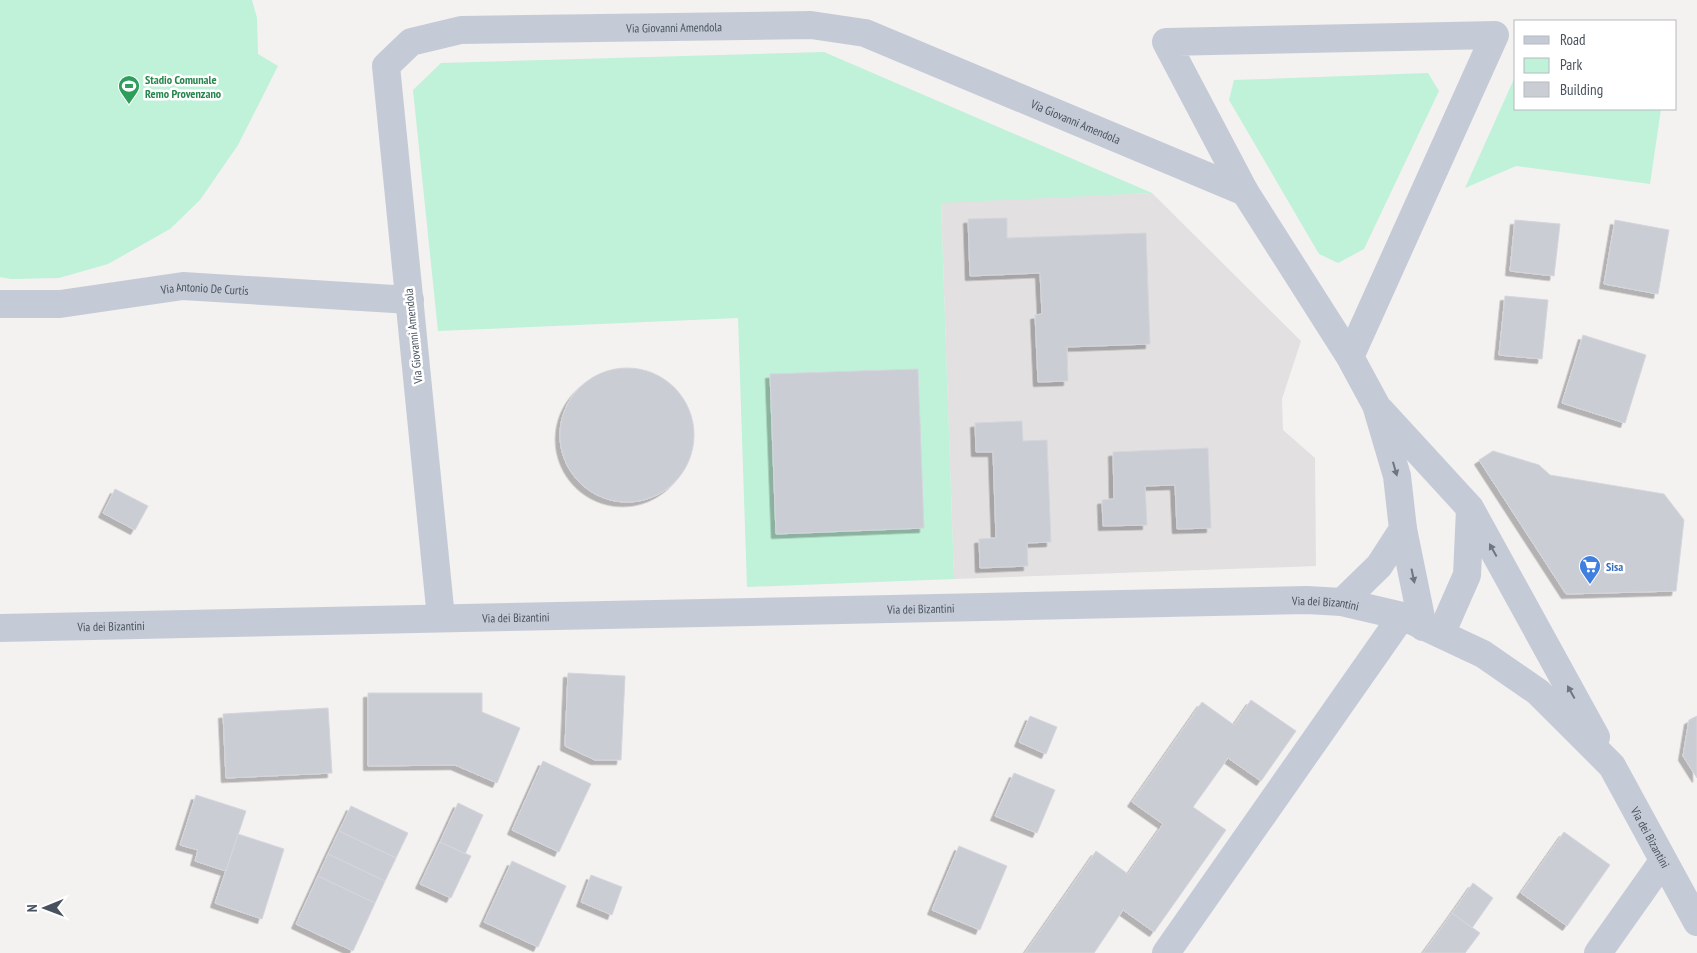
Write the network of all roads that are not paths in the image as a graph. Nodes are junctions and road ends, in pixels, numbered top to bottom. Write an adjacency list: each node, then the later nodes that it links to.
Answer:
1 (1245, 192): 2 (street, Via Giovanni Amendola); 4 (street); 4 (street)
2 (410, 300): 3 (street, Via Antonio De Curtis); 9 (street, Via Giovanni Amendola)
3 (0, 304)
4 (1350, 357): 5 (street)
5 (1376, 406): 6 (street); 7 (street, one-way to 7)
6 (1470, 508): 10 (street); 12 (street, one-way to 6)
7 (1403, 529): 8 (street); 10 (street, one-way to 10)
8 (1342, 602): 9 (street, Via dei Bizantini); 10 (street, Via dei Bizantini)
9 (441, 618): 11 (street, Via dei Bizantini)
10 (1422, 626): 12 (street, Via dei Bizantini); 15 (street)
11 (0, 628)
12 (1612, 766): 13 (street, Via dei Bizantini)
13 (1664, 861): 14 (street, Via dei Bizantini); 16 (street)
14 (1697, 922)
15 (1166, 953)
16 (1598, 953)

